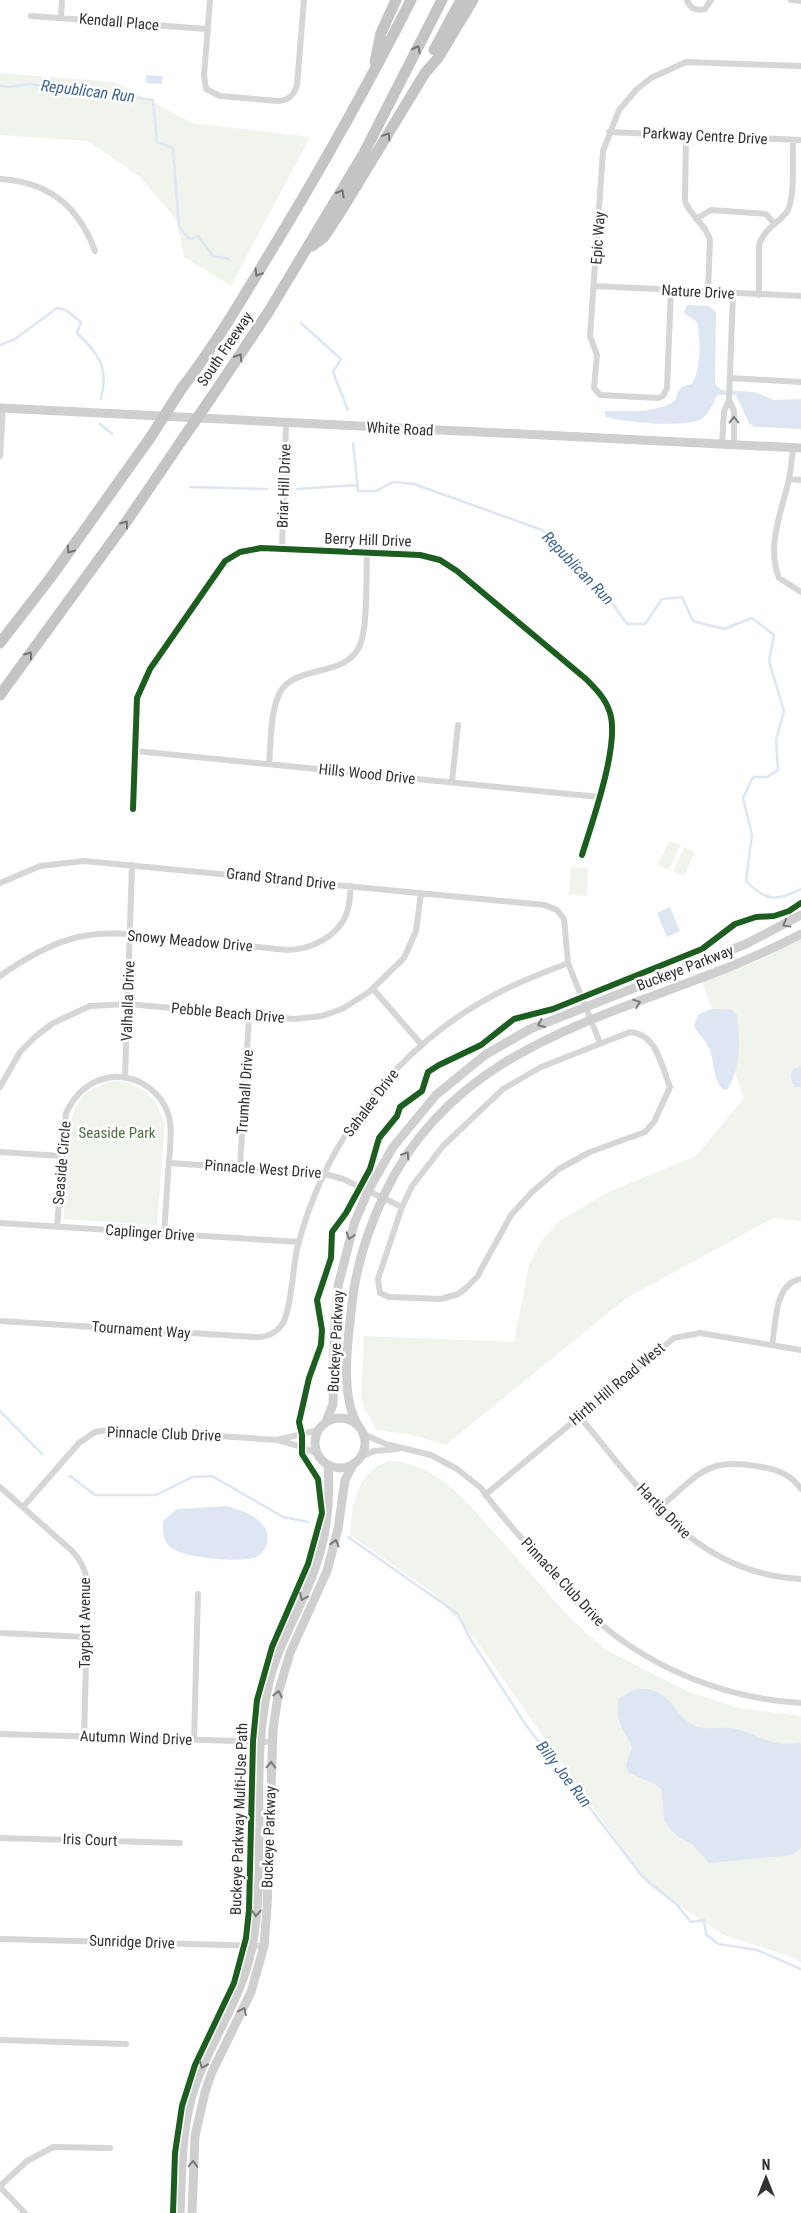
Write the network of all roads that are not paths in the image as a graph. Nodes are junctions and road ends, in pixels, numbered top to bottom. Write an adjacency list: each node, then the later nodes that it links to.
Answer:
1 (62, 0): 14 (street)
2 (210, 0): 15 (street)
3 (304, 0): 15 (street)
4 (396, 0): 18 (highway)
5 (411, 0): 18 (highway, South Freeway)
6 (442, 0): 27 (highway, South Freeway, one-way to 6)
7 (461, 0): 17 (highway)
8 (473, 0): 17 (highway)
9 (687, 0): 10 (street)
10 (711, 0)
11 (791, 0): 12 (street)
12 (801, 0)
13 (31, 16): 14 (street, Kendall Place)
14 (61, 17): 15 (street, Kendall Place)
15 (207, 29)
16 (801, 66): 19 (street, Epic Way)
17 (425, 73): 27 (highway, one-way to 17)
18 (371, 78): 48 (highway, South Freeway, one-way to 48, bridge)
19 (609, 132): 20 (street, Parkway Centre Drive); 28 (street, Epic Way)
20 (686, 135): 21 (street, Parkway Centre Drive); 24 (street)
21 (793, 140): 22 (street, Parkway Centre Drive); 25 (street)
22 (801, 140)
23 (0, 180): 26 (street)
24 (696, 218): 25 (street); 30 (street)
25 (774, 223): 32 (street)
26 (95, 250)
27 (307, 250): 49 (highway, South Freeway, one-way to 27, bridge)
28 (594, 286): 29 (street, Nature Drive); 29 (street, Epic Way)
29 (671, 290): 30 (street, Nature Drive)
30 (708, 292): 31 (street, Nature Drive)
31 (733, 294): 32 (street, Nature Drive); 34 (street)
32 (759, 295): 33 (street, Nature Drive)
33 (801, 296)
34 (730, 378): 35 (street); 36 (street)
35 (801, 382)
36 (729, 399): 39 (street); 40 (street, one-way to 36)
37 (2, 408): 38 (street, White Road); 42 (street)
38 (286, 424): 39 (street, White Road); 45 (street, Briar Hill Drive)
39 (722, 443): 40 (street, White Road)
40 (734, 443): 41 (street, White Road)
41 (797, 448): 43 (street)
42 (0, 456)
43 (789, 478): 44 (street); 47 (street)
44 (801, 480)
45 (282, 549): 46 (street, Berry Hill Drive); 51 (street, Berry Hill Drive)
46 (367, 553): 52 (street); 54 (street, Berry Hill Drive)
47 (799, 589)
48 (0, 642)
49 (0, 695)
50 (458, 725): 53 (street)
51 (136, 751): 52 (street, Hills Wood Drive); 55 (street, Berry Hill Drive)
52 (270, 764): 53 (street, Hills Wood Drive)
53 (452, 782): 54 (street, Hills Wood Drive)
54 (599, 797): 56 (street, Berry Hill Drive)
55 (133, 809)
56 (582, 855)
57 (132, 865): 58 (street, Grand Strand Drive); 59 (street, Grand Strand Drive); 62 (street, Valhalla Drive)
58 (0, 883)
59 (351, 886): 60 (street, Grand Strand Drive); 62 (street, Snowy Meadow Drive)
60 (420, 893): 64 (street, Grand Strand Drive); 66 (street, Pebble Beach Drive)
61 (801, 916): 68 (street, Buckeye Parkway, one-way to 68)
62 (130, 934): 65 (street, Snowy Meadow Drive); 67 (street, Valhalla Drive)
63 (801, 934): 70 (street, Buckeye Parkway, one-way to 63)
64 (568, 962): 68 (street); 72 (street, Sahalee Drive)
65 (0, 976)
66 (372, 989): 69 (street, Pebble Beach Drive); 72 (street)
67 (128, 1004): 69 (street, Pebble Beach Drive); 73 (street, Valhalla Drive); 74 (street, Pebble Beach Drive)
68 (586, 1007): 70 (street); 80 (street, Buckeye Parkway, one-way to 80)
69 (249, 1016): 78 (street, Trumhall Drive)
70 (592, 1021): 71 (street); 81 (street, Buckeye Parkway, one-way to 70)
71 (600, 1043): 82 (street); 82 (street)
72 (422, 1045): 79 (street, Sahalee Drive)
73 (125, 1078): 76 (street, Seaside Circle); 77 (street, Seaside Circle)
74 (0, 1087)
75 (0, 1152): 76 (street)
76 (62, 1156): 84 (street, Seaside Circle)
77 (169, 1163): 78 (street, Pinnacle West Drive); 85 (street, Seaside Circle)
78 (240, 1167): 79 (street, Pinnacle West Drive)
79 (324, 1173): 80 (street, Pinnacle West Drive); 86 (street, Sahalee Drive)
80 (368, 1191): 81 (street, Pinnacle West Drive); 93 (street, Buckeye Parkway, one-way to 93)
81 (383, 1198): 82 (street, Pinnacle West Drive); 95 (street, Buckeye Parkway)
82 (402, 1206)
83 (0, 1223): 84 (street, Caplinger Drive)
84 (57, 1227): 85 (street, Caplinger Drive)
85 (164, 1234): 86 (street, Caplinger Drive)
86 (299, 1242): 89 (street, Sahalee Drive)
87 (801, 1279): 90 (street)
88 (0, 1321): 89 (street, Tournament Way)
89 (280, 1328)
90 (776, 1346): 91 (street, Hirth Hill Road West); 92 (street, Hirth Hill Road West)
91 (801, 1350)
92 (580, 1416): 103 (street, Hirth Hill Road West); 105 (street, Hartig Drive)
93 (326, 1422): 94 (street); 95 (street)
94 (318, 1430): 96 (street, Pinnacle Club Drive); 98 (street)
95 (361, 1430): 97 (street, Pinnacle Club Drive); 99 (street)
96 (278, 1440): 98 (street, Pinnacle Club Drive); 104 (street, Pinnacle Club Drive)
97 (401, 1448): 99 (street, Pinnacle Club Drive); 103 (street, Pinnacle Club Drive)
98 (317, 1454): 100 (street)
99 (358, 1460): 100 (street); 115 (street, Buckeye Parkway, one-way to 99)
100 (328, 1466): 114 (street, Buckeye Parkway, one-way to 114)
101 (0, 1487): 104 (street, Tayport Avenue)
102 (801, 1489): 105 (street)
103 (485, 1495): 110 (street, Pinnacle Club Drive)
104 (23, 1507): 109 (street, Tayport Avenue)
105 (658, 1509): 106 (street, Hartig Drive)
106 (801, 1579)
107 (198, 1594): 113 (street)
108 (0, 1633): 109 (street)
109 (86, 1637): 112 (street, Tayport Avenue)
110 (801, 1703)
111 (0, 1734): 112 (street, Autumn Wind Drive)
112 (84, 1737): 113 (street, Autumn Wind Drive)
113 (194, 1740): 114 (street, Autumn Wind Drive)
114 (260, 1742): 115 (street, Autumn Wind Drive); 119 (street, Buckeye Parkway, one-way to 119)
115 (272, 1742): 120 (street, Buckeye Parkway, one-way to 115)
116 (0, 1838): 117 (street, Iris Court)
117 (180, 1842)
118 (0, 1939): 119 (street, Sunridge Drive)
119 (252, 1946): 120 (street, Sunridge Drive); 126 (street, Buckeye Parkway, one-way to 126)
120 (264, 1946): 127 (street, Buckeye Parkway, one-way to 120)
121 (0, 2040): 122 (street)
122 (126, 2044)
123 (110, 2148): 124 (street)
124 (0, 2187): 125 (street)
125 (25, 2213)
126 (180, 2213)
127 (192, 2213)

